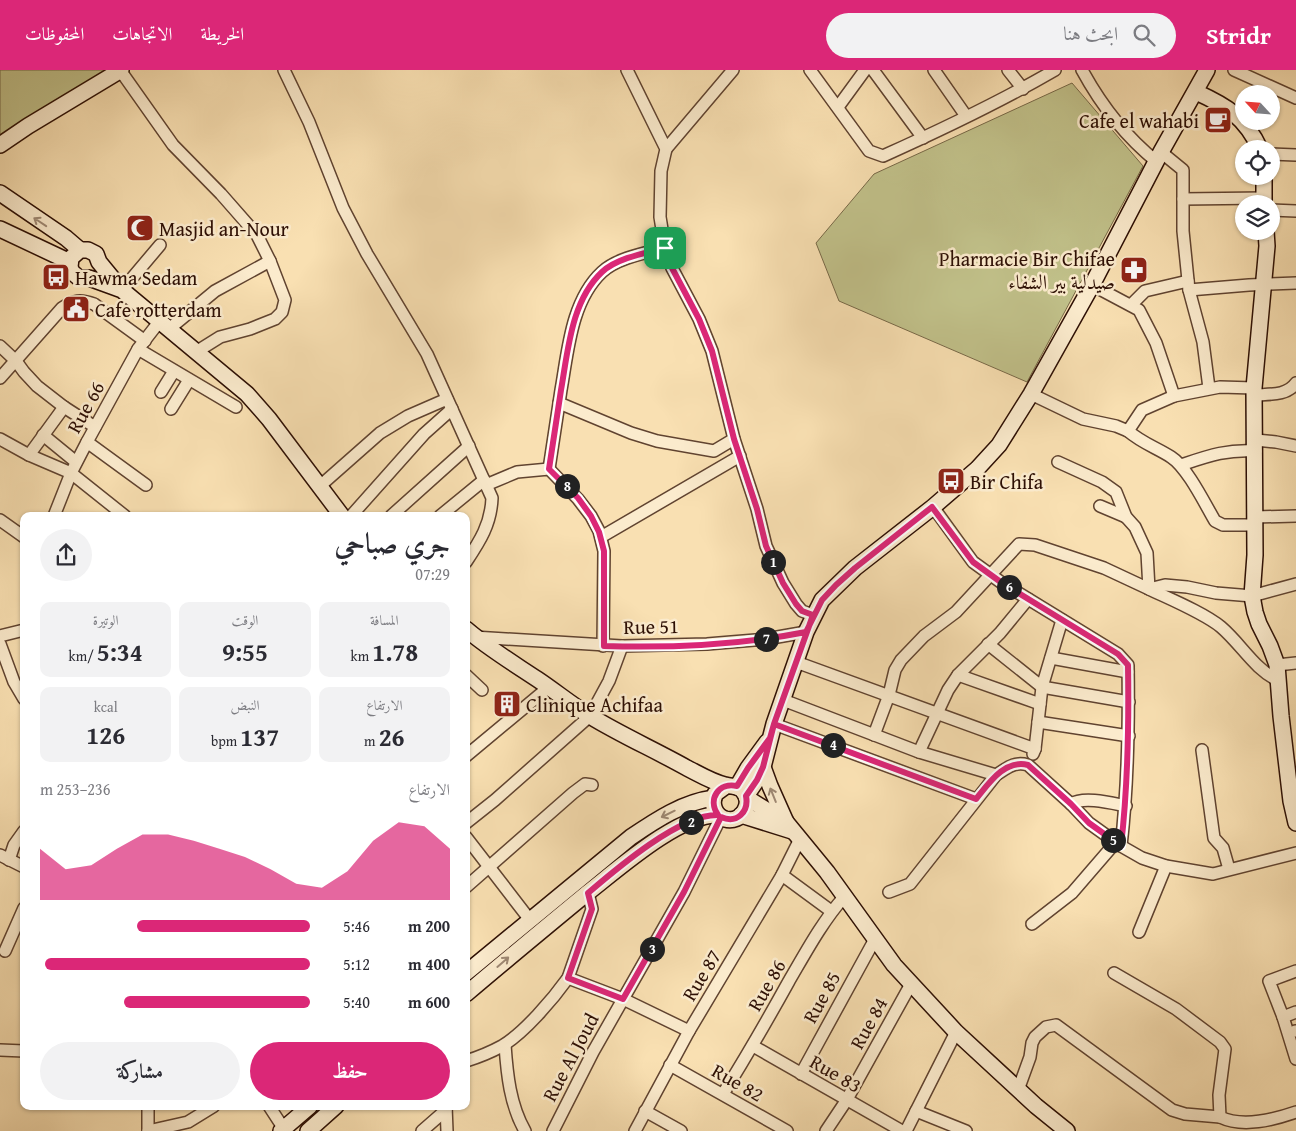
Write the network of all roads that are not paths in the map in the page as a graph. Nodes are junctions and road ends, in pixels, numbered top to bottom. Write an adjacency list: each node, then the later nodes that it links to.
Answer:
1 (121, 70): 21 (street); 36 (street)
2 (284, 70): 62 (street)
3 (627, 70): 22 (street)
4 (733, 70): 22 (street)
5 (810, 70): 17 (street)
6 (865, 70): 17 (street)
7 (873, 70): 19 (street)
8 (1008, 70): 14 (street)
9 (1055, 70): 14 (street)
10 (1082, 70): 25 (street)
11 (1207, 70): 15 (street)
12 (1234, 70): 16 (street)
13 (936, 71): 18 (street)
14 (1023, 89): 18 (street)
15 (1196, 92): 20 (street); 25 (street)
16 (1296, 98)
17 (838, 107): 19 (street)
18 (966, 116): 19 (street)
19 (923, 138)
20 (1255, 140)
21 (0, 145)
22 (666, 149): 34 (street)
23 (1280, 154): 24 (street)
24 (1296, 155)
25 (1159, 157): 27 (street); 42 (street)
26 (0, 193): 35 (street, one-way to 26)
27 (1183, 199): 28 (street); 43 (street)
28 (1235, 202)
29 (1280, 207): 30 (street)
30 (1296, 211)
31 (0, 229): 37 (street)
32 (1267, 240): 41 (street)
33 (160, 245): 44 (street)
34 (665, 248): 61 (street); 70 (street)
35 (80, 250): 37 (street); 38 (street)
36 (270, 261): 46 (street, Rue 66); 49 (street)
37 (70, 262): 39 (street)
38 (99, 262): 39 (street); 44 (street)
39 (89, 278): 44 (street)
40 (1296, 283): 41 (street)
41 (1262, 284): 43 (street); 56 (street)
42 (1092, 285): 45 (street); 59 (street)
43 (1189, 286): 45 (street); 55 (street)
44 (122, 290): 46 (street)
45 (1132, 305): 60 (street)
46 (164, 326): 47 (street, Rue 66); 49 (street)
47 (141, 345): 50 (street); 51 (street); 66 (street, Rue 66)
48 (0, 346): 50 (street)
49 (196, 352): 84 (street)
50 (16, 361): 52 (street); 64 (street)
51 (174, 371): 53 (street); 57 (street)
52 (0, 378)
53 (190, 380): 63 (street); 65 (street)
54 (1296, 383): 58 (street)
55 (1208, 388): 56 (street); 60 (street)
56 (1254, 391): 58 (street); 73 (street)
57 (161, 392)
58 (1291, 392)
59 (1031, 394): 67 (street); 86 (street)
60 (1174, 396): 67 (street)
61 (559, 403): 70 (street); 80 (street)
62 (450, 404): 72 (street); 84 (street); 90 (street)
63 (236, 407)
64 (64, 408): 66 (street); 68 (street)
65 (171, 409)
66 (95, 427): 71 (street, Rue 66)
67 (1128, 431): 79 (street)
68 (44, 436): 75 (street); 77 (street)
69 (0, 439): 75 (street)
70 (734, 439): 76 (street)
71 (87, 442): 77 (street, Rue 66); 83 (street)
72 (468, 446): 82 (street); 91 (street)
73 (1256, 446): 74 (street); 79 (street); 96 (street)
74 (1296, 446)
75 (29, 455): 81 (street)
76 (740, 456): 98 (street); 105 (street)
77 (76, 462): 81 (street, Rue 66)
78 (1058, 462): 94 (street)
79 (1181, 466): 96 (street)
80 (549, 469): 82 (street); 98 (street)
81 (71, 473): 87 (street, Rue 66); 88 (street)
82 (485, 482): 92 (street); 99 (street)
83 (146, 485)
84 (320, 486): 89 (street)
85 (1100, 506): 94 (street)
86 (932, 507): 100 (street); 105 (street)
87 (56, 512)
88 (120, 512)
89 (340, 512)
90 (347, 512)
91 (395, 512)
92 (445, 512)
93 (1296, 516): 96 (street)
94 (1126, 517): 102 (street)
95 (0, 520): 97 (street)
96 (1255, 521): 103 (street)
97 (20, 535)
98 (600, 538): 114 (street)
99 (470, 555)
100 (991, 576): 102 (street); 104 (street); 128 (street)
101 (1296, 584): 103 (street)
102 (1149, 589): 103 (street); 123 (street)
103 (1252, 596): 119 (street)
104 (1028, 599): 106 (street); 113 (street)
105 (813, 615): 108 (street)
106 (1062, 620): 116 (street); 120 (street)
107 (20, 631): 110 (street)
108 (806, 632): 115 (street, Rue 51); 117 (street)
109 (470, 635): 114 (street, Rue 51)
110 (0, 636)
111 (470, 636): 124 (street)
112 (0, 644): 127 (street)
113 (988, 644): 121 (street); 125 (street)
114 (604, 646): 115 (street, Rue 51)
115 (622, 646): 133 (street)
116 (1051, 658): 120 (street); 125 (street)
117 (796, 662): 128 (street); 129 (street)
118 (1296, 663): 119 (street)
119 (1277, 665): 123 (street)
120 (1128, 672): 130 (street)
121 (958, 675): 131 (street); 132 (street)
122 (470, 680): 126 (street)
123 (1279, 681): 154 (street)
124 (549, 686): 133 (street); 142 (street)
125 (1042, 687): 130 (street); 131 (street)
126 (482, 690)
127 (20, 693)
128 (889, 695): 132 (street); 136 (street)
129 (783, 700): 135 (street); 136 (street)
130 (1129, 702): 137 (street)
131 (1040, 704): 134 (street)
132 (938, 714): 139 (street); 141 (street)
133 (590, 716): 147 (street); 153 (street)
134 (1038, 722): 137 (street); 139 (street)
135 (774, 724): 138 (street); 148 (street)
136 (874, 735): 141 (street)
137 (1129, 736): 150 (street)
138 (770, 738): 144 (street); 147 (street)
139 (1035, 749): 143 (street)
140 (1202, 750): 164 (street)
141 (919, 752): 145 (street)
142 (470, 753)
143 (1028, 765): 145 (street); 149 (street)
144 (763, 767): 147 (street); 155 (street, one-way to 144)
145 (996, 776): 148 (street)
146 (592, 785): 162 (street)
147 (731, 793): 151 (street); 152 (street); 155 (street); 172 (street, one-way to 172)
148 (976, 799): 167 (street)
149 (1071, 804): 150 (street); 158 (street)
150 (1126, 806): 158 (street)
151 (741, 815): 152 (street); 155 (street)
152 (720, 816): 168 (street); 183 (street, Rue Al Joud)
153 (470, 820)
154 (1296, 823)
155 (793, 831): 165 (street, Rue 87); 169 (street)
156 (20, 837): 160 (street)
157 (470, 842): 162 (street)
158 (1118, 844): 163 (street); 173 (street)
159 (1296, 853): 164 (street)
160 (4, 857): 161 (street)
161 (20, 865)
162 (489, 866): 166 (street); 172 (street)
163 (1166, 866): 164 (street); 174 (street)
164 (1229, 869)
165 (782, 875): 170 (street); 186 (street, Rue 87)
166 (470, 883)
167 (889, 892)
168 (588, 893): 180 (street); 182 (street, one-way to 168)
169 (844, 897): 170 (street, Rue 86); 175 (street)
170 (831, 911): 189 (street, Rue 86)
171 (20, 917): 176 (street)
172 (530, 920): 177 (street)
173 (1032, 924)
174 (1139, 932)
175 (875, 939): 181 (street); 195 (street, Rue 85)
176 (5, 950)
177 (470, 970)
178 (1296, 971): 185 (street)
179 (1114, 973): 209 (street)
180 (568, 978): 183 (street); 188 (street)
181 (911, 984): 187 (street); 198 (street, Rue 84)
182 (470, 991)
183 (623, 999): 186 (street); 216 (street, Rue Al Joud)
184 (1296, 1012): 185 (street)
185 (1283, 1016): 192 (street)
186 (689, 1031): 194 (street, Rue 87)
187 (956, 1032): 196 (street); 207 (street)
188 (504, 1045): 193 (street); 215 (street)
189 (753, 1046): 195 (street, Rue 83); 197 (street, Rue 86)
190 (0, 1050): 191 (street)
191 (20, 1051)
192 (1295, 1054)
193 (470, 1060)
194 (670, 1065): 197 (street, Rue 82); 206 (street, Rue 87)
195 (800, 1074): 198 (street, Rue 83)
196 (1018, 1090): 209 (street); 224 (street)
197 (723, 1094): 219 (street, Rue 82)
198 (846, 1101): 220 (street, Rue 84); 221 (street, Rue 83)
199 (148, 1110): 211 (street)
200 (208, 1110): 211 (street)
201 (271, 1110): 210 (street)
202 (305, 1110): 210 (street)
203 (332, 1110): 212 (street)
204 (444, 1110): 213 (street)
205 (446, 1110): 214 (street)
206 (645, 1111): 217 (street, Rue 87); 218 (street)
207 (916, 1111): 222 (street); 223 (street)
208 (1296, 1112): 209 (street)
209 (1220, 1117)
210 (282, 1130)
211 (148, 1131)
212 (308, 1131)
213 (422, 1131)
214 (448, 1131)
215 (525, 1131)
216 (553, 1131)
217 (635, 1131)
218 (680, 1131)
219 (786, 1131)
220 (826, 1131)
221 (902, 1131)
222 (906, 1131)
223 (966, 1131)
224 (1067, 1131)

